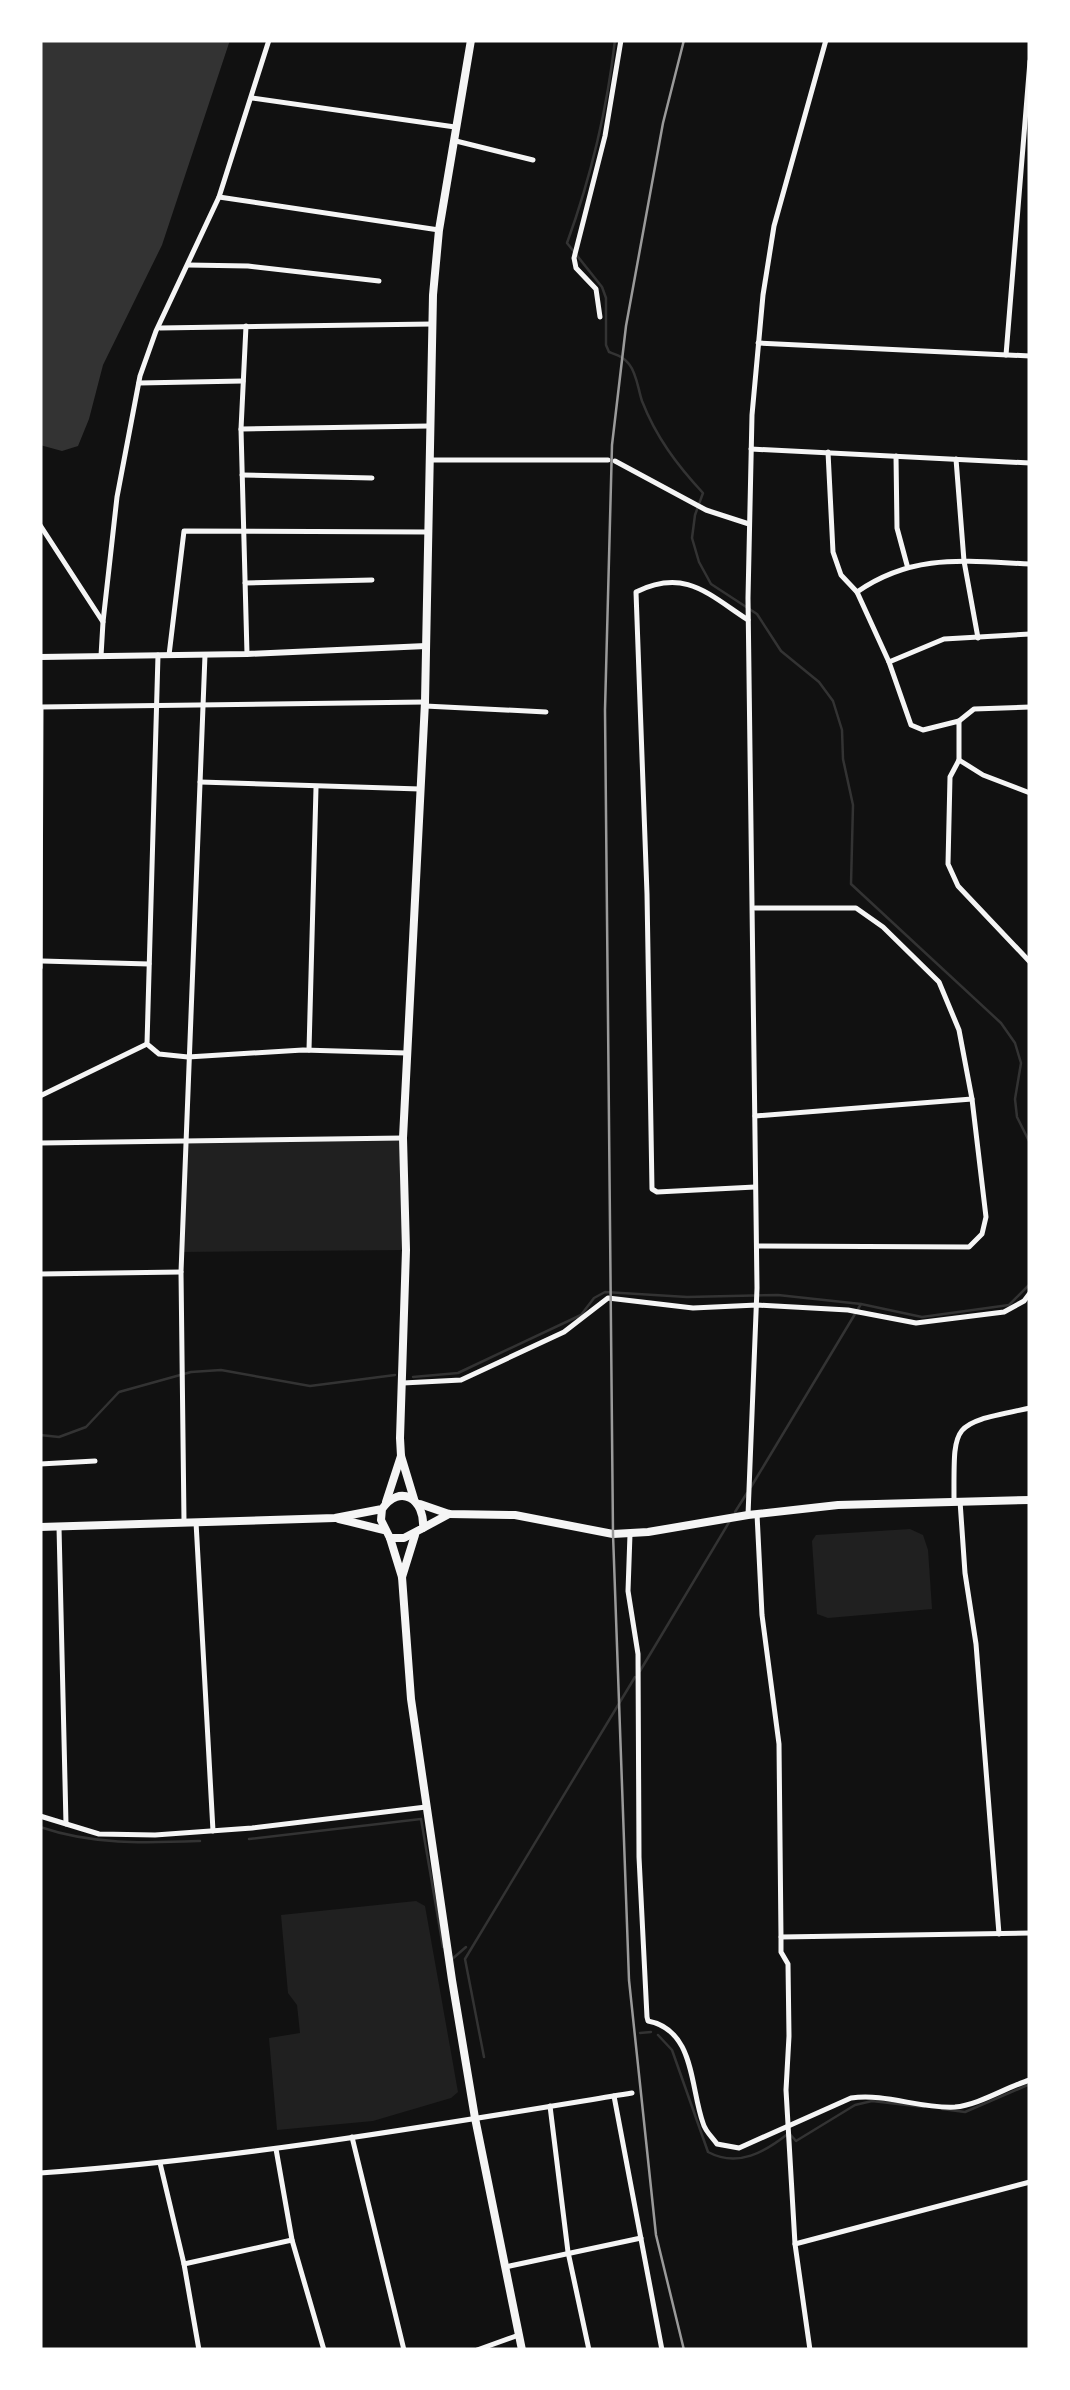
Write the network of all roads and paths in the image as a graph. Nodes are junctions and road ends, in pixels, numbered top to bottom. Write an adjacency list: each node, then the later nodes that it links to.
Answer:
1 (268, 40): 6 (street)
2 (471, 40): 7 (main road)
3 (621, 40): 14 (street)
4 (826, 40): 18 (street)
5 (1030, 61): 19 (street)
6 (252, 98): 7 (street); 10 (street)
7 (455, 127): 8 (main road)
8 (453, 140): 9 (street); 11 (main road)
9 (533, 160)
10 (219, 197): 11 (street); 12 (street)
11 (439, 230): 15 (main road)
12 (186, 265): 13 (street); 17 (street)
13 (379, 281)
14 (600, 317)
15 (432, 324): 16 (street); 23 (main road)
16 (246, 326): 17 (street); 21 (street)
17 (158, 328): 22 (street)
18 (758, 343): 19 (street); 25 (street)
19 (1006, 355): 20 (street)
20 (1030, 356)
21 (244, 382): 22 (street); 24 (street)
22 (139, 383): 44 (street)
23 (430, 426): 24 (street); 29 (main road)
24 (241, 429): 31 (street)
25 (751, 449): 26 (street); 33 (street)
26 (828, 452): 27 (street); 42 (street)
27 (896, 456): 28 (street); 39 (street)
28 (956, 459): 30 (street); 37 (street)
29 (429, 460): 33 (street); 36 (main road)
30 (1030, 463)
31 (242, 475): 32 (street); 35 (street)
32 (372, 478)
33 (750, 524): 43 (street)
34 (40, 525): 44 (street)
35 (244, 532): 36 (street); 41 (street); 50 (street)
36 (428, 532): 47 (main road)
37 (964, 561): 38 (street); 39 (street); 46 (street)
38 (1030, 564)
39 (908, 565): 42 (street)
40 (372, 580): 41 (street)
41 (245, 584): 48 (street)
42 (857, 592): 54 (street)
43 (748, 616): 67 (street); 81 (street)
44 (103, 622): 52 (street)
45 (1030, 634): 46 (street)
46 (978, 638): 54 (street)
47 (426, 646): 48 (street); 56 (main road)
48 (247, 654): 51 (street)
49 (158, 655): 50 (street); 52 (street); 57 (street)
50 (168, 655): 51 (street)
51 (205, 655): 55 (street)
52 (101, 656): 53 (street)
53 (40, 657)
54 (889, 662): 61 (street)
55 (203, 704): 56 (street); 57 (street); 63 (street)
56 (425, 704): 60 (street); 65 (main road)
57 (156, 706): 58 (street); 70 (street)
58 (41, 707): 69 (street)
59 (1030, 707): 61 (street)
60 (546, 712)
61 (959, 721): 62 (street)
62 (959, 760): 66 (street); 68 (street)
63 (200, 782): 64 (street); 74 (street)
64 (316, 788): 65 (street); 72 (street)
65 (420, 790): 73 (main road)
66 (1030, 792)
67 (754, 908): 76 (street); 77 (street)
68 (1030, 962)
69 (40, 963): 70 (street)
70 (149, 964): 71 (street)
71 (147, 1044): 74 (street); 75 (street)
72 (310, 1050): 73 (street); 74 (street)
73 (408, 1053): 78 (main road)
74 (188, 1057): 79 (street)
75 (40, 1096)
76 (972, 1099): 77 (street); 82 (street)
77 (755, 1116): 81 (street)
78 (403, 1138): 79 (street); 87 (main road)
79 (185, 1140): 80 (street); 83 (street)
80 (40, 1144)
81 (755, 1187): 82 (street)
82 (757, 1246): 86 (street)
83 (181, 1272): 84 (street); 100 (street)
84 (40, 1274)
85 (1030, 1293): 86 (street)
86 (757, 1302): 87 (street); 97 (street)
87 (400, 1383): 89 (main road)
88 (1030, 1408): 93 (street)
89 (401, 1456): 94 (main road); 95 (main road)
90 (95, 1462): 91 (street)
91 (40, 1464)
92 (1030, 1500): 93 (main road)
93 (957, 1501): 97 (main road); 112 (street)
94 (417, 1502): 95 (main road); 96 (main road); 103 (main road)
95 (384, 1506): 98 (main road); 104 (main road)
96 (449, 1514): 103 (main road); 105 (main road)
97 (752, 1514): 105 (main road); 113 (street)
98 (335, 1518): 99 (main road); 104 (main road)
99 (196, 1522): 100 (main road); 110 (street)
100 (184, 1523): 101 (main road)
101 (59, 1526): 102 (main road); 109 (street)
102 (40, 1527)
103 (419, 1531): 104 (main road); 106 (main road)
104 (388, 1534): 106 (main road)
105 (630, 1534): 119 (street)
106 (402, 1576): 107 (main road)
107 (426, 1807): 110 (street); 118 (main road)
108 (40, 1816): 109 (street)
109 (66, 1824): 110 (street)
110 (212, 1831)
111 (1030, 1932): 112 (street)
112 (999, 1934): 113 (street)
113 (780, 1937): 119 (street)
114 (1030, 2080): 119 (street)
115 (632, 2093): 116 (street)
116 (614, 2096): 117 (street); 125 (street)
117 (550, 2106): 118 (street); 128 (street)
118 (475, 2118): 120 (street); 130 (main road)
119 (787, 2125): 127 (street)
120 (352, 2138): 121 (street); 134 (street)
121 (276, 2148): 122 (street); 126 (street)
122 (160, 2163): 123 (street); 129 (street)
123 (40, 2173)
124 (1030, 2182): 127 (street)
125 (642, 2238): 128 (street); 138 (street)
126 (292, 2240): 129 (street); 133 (street)
127 (795, 2244): 139 (street)
128 (568, 2252): 130 (street); 137 (street)
129 (184, 2264): 132 (street)
130 (505, 2267): 131 (main road)
131 (519, 2335): 135 (street); 136 (main road)
132 (200, 2350)
133 (324, 2350)
134 (404, 2350)
135 (477, 2350)
136 (522, 2350)
137 (589, 2350)
138 (662, 2350)
139 (810, 2350)

